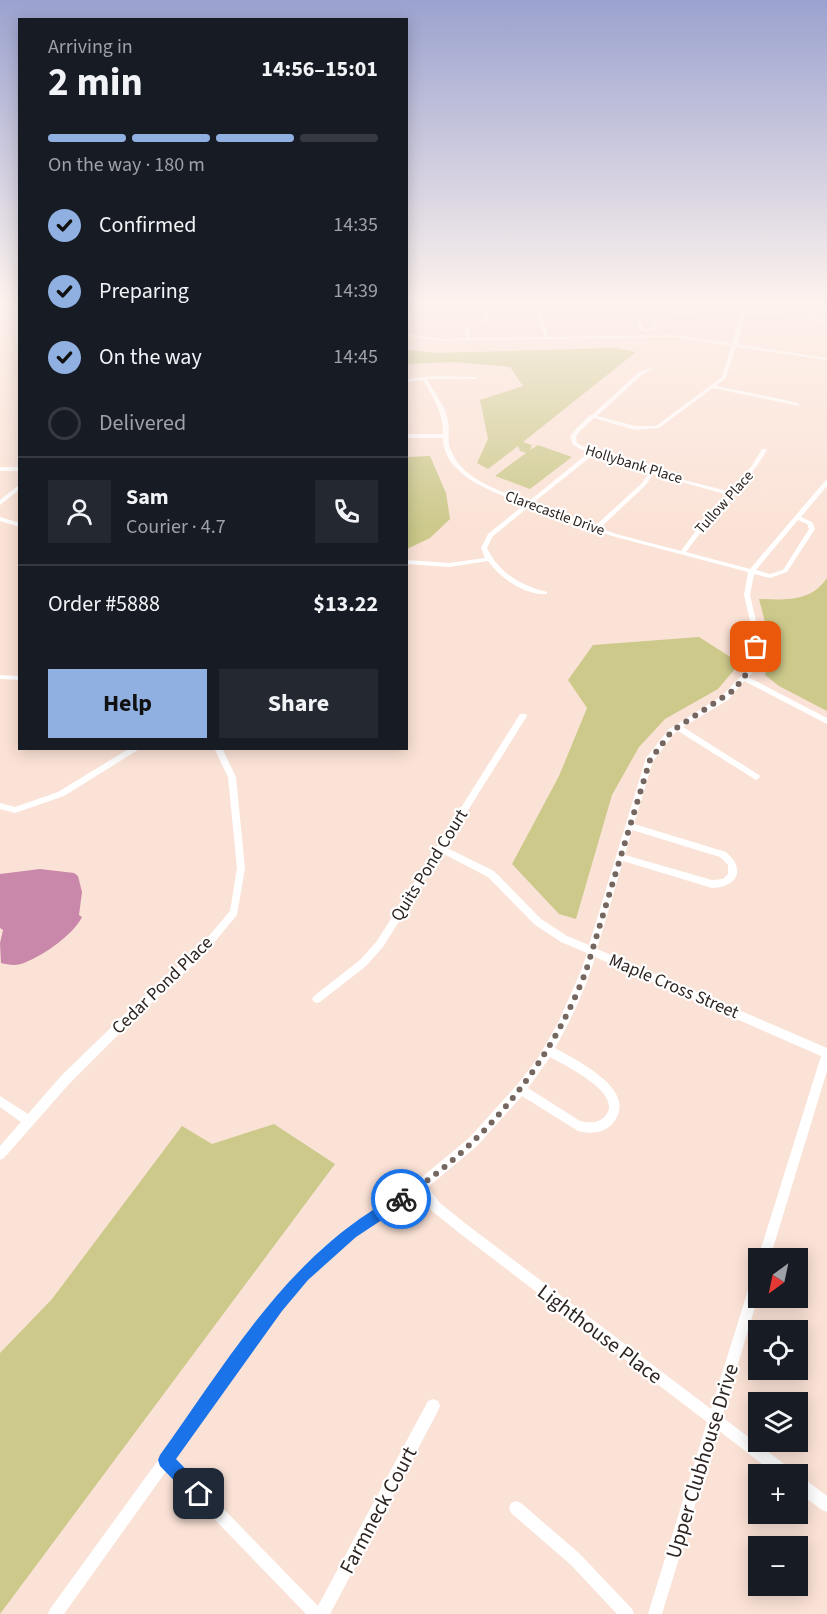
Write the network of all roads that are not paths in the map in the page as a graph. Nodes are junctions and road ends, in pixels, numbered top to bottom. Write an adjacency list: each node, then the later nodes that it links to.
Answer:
1 (438, 377): 5 (street)
2 (471, 377): 6 (street)
3 (636, 377): 10 (street, Hollybank Place)
4 (724, 377): 8 (street)
5 (424, 378): 7 (street); 12 (street, Clarecastle Drive)
6 (475, 378)
7 (408, 381)
8 (715, 387): 9 (street); 10 (street)
9 (797, 405)
10 (592, 416): 14 (street, Hollybank Place)
11 (408, 436): 12 (street)
12 (446, 436): 22 (street, Clarecastle Drive)
13 (764, 450): 20 (street, Tullow Place)
14 (592, 453): 17 (street, Hollybank Place); 22 (street)
15 (0, 469): 16 (street)
16 (18, 469)
17 (652, 472): 20 (street, Hollybank Place); 26 (street)
18 (827, 482): 23 (street)
19 (18, 488): 21 (street)
20 (732, 494): 27 (street, Tullow Place)
21 (0, 503)
22 (530, 504): 26 (street, Clarecastle Drive); 28 (street)
23 (797, 517): 30 (street); 30 (street)
24 (0, 519): 25 (street)
25 (18, 524)
26 (596, 528): 27 (street, Clarecastle Drive)
27 (682, 553): 30 (street, Clarecastle Drive)
28 (488, 559): 29 (street); 31 (street)
29 (408, 562)
30 (751, 572): 34 (street)
31 (545, 593)
32 (0, 677): 33 (street)
33 (18, 678)
34 (744, 678): 36 (street); 37 (street)
35 (523, 716): 43 (street, Quits Pond Court)
36 (827, 721)
37 (677, 727): 40 (street); 42 (street)
38 (134, 750): 41 (street)
39 (219, 750): 51 (street, Cedar Pond Place)
40 (756, 777)
41 (0, 806)
42 (629, 826): 44 (street); 44 (street)
43 (440, 848): 45 (street, Maple Cross Street); 46 (street, Quits Pond Court)
44 (620, 857): 45 (street)
45 (592, 951): 47 (street); 48 (street, Maple Cross Street)
46 (317, 999)
47 (548, 1050): 49 (street); 49 (street)
48 (827, 1054): 54 (street)
49 (521, 1089): 53 (street)
50 (0, 1101): 51 (street)
51 (28, 1120): 52 (street, Cedar Pond Place)
52 (0, 1154)
53 (420, 1186): 57 (street, Lighthouse Place); 58 (street)
54 (767, 1248)
55 (749, 1308): 57 (street, Upper Clubhouse Drive)
56 (434, 1406): 65 (street, Farmneck Court)
57 (714, 1421): 59 (street, Lighthouse Place); 67 (street, Upper Clubhouse Drive)
58 (166, 1460): 63 (street); 64 (street)
59 (772, 1464)
60 (808, 1491): 61 (street)
61 (827, 1505)
62 (516, 1508): 66 (street)
63 (55, 1614)
64 (316, 1614)
65 (322, 1614)
66 (627, 1614)
67 (655, 1614)

